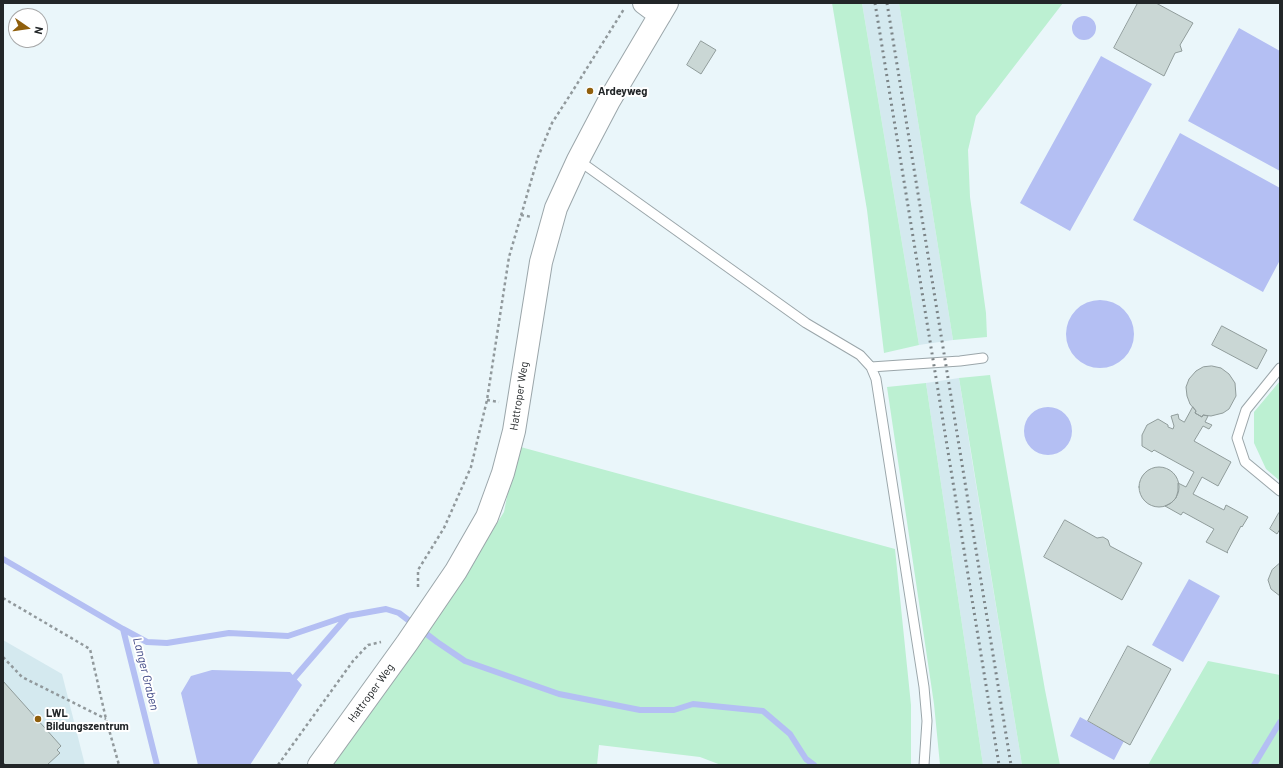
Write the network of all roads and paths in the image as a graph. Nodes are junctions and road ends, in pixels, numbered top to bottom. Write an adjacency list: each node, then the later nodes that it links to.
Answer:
1 (649, 7): 2 (main road, Hattroper Weg); 7 (path)
2 (578, 160): 4 (lane); 14 (main road, Hattroper Weg)
3 (983, 358): 4 (lane)
4 (871, 367): 15 (lane)
5 (1280, 368): 6 (lane)
6 (1280, 491)
7 (418, 589)
8 (3, 598): 11 (path)
9 (385, 641): 13 (path)
10 (3, 657): 11 (path)
11 (106, 719): 12 (path)
12 (119, 765)
13 (278, 765)
14 (319, 765)
15 (924, 765)

